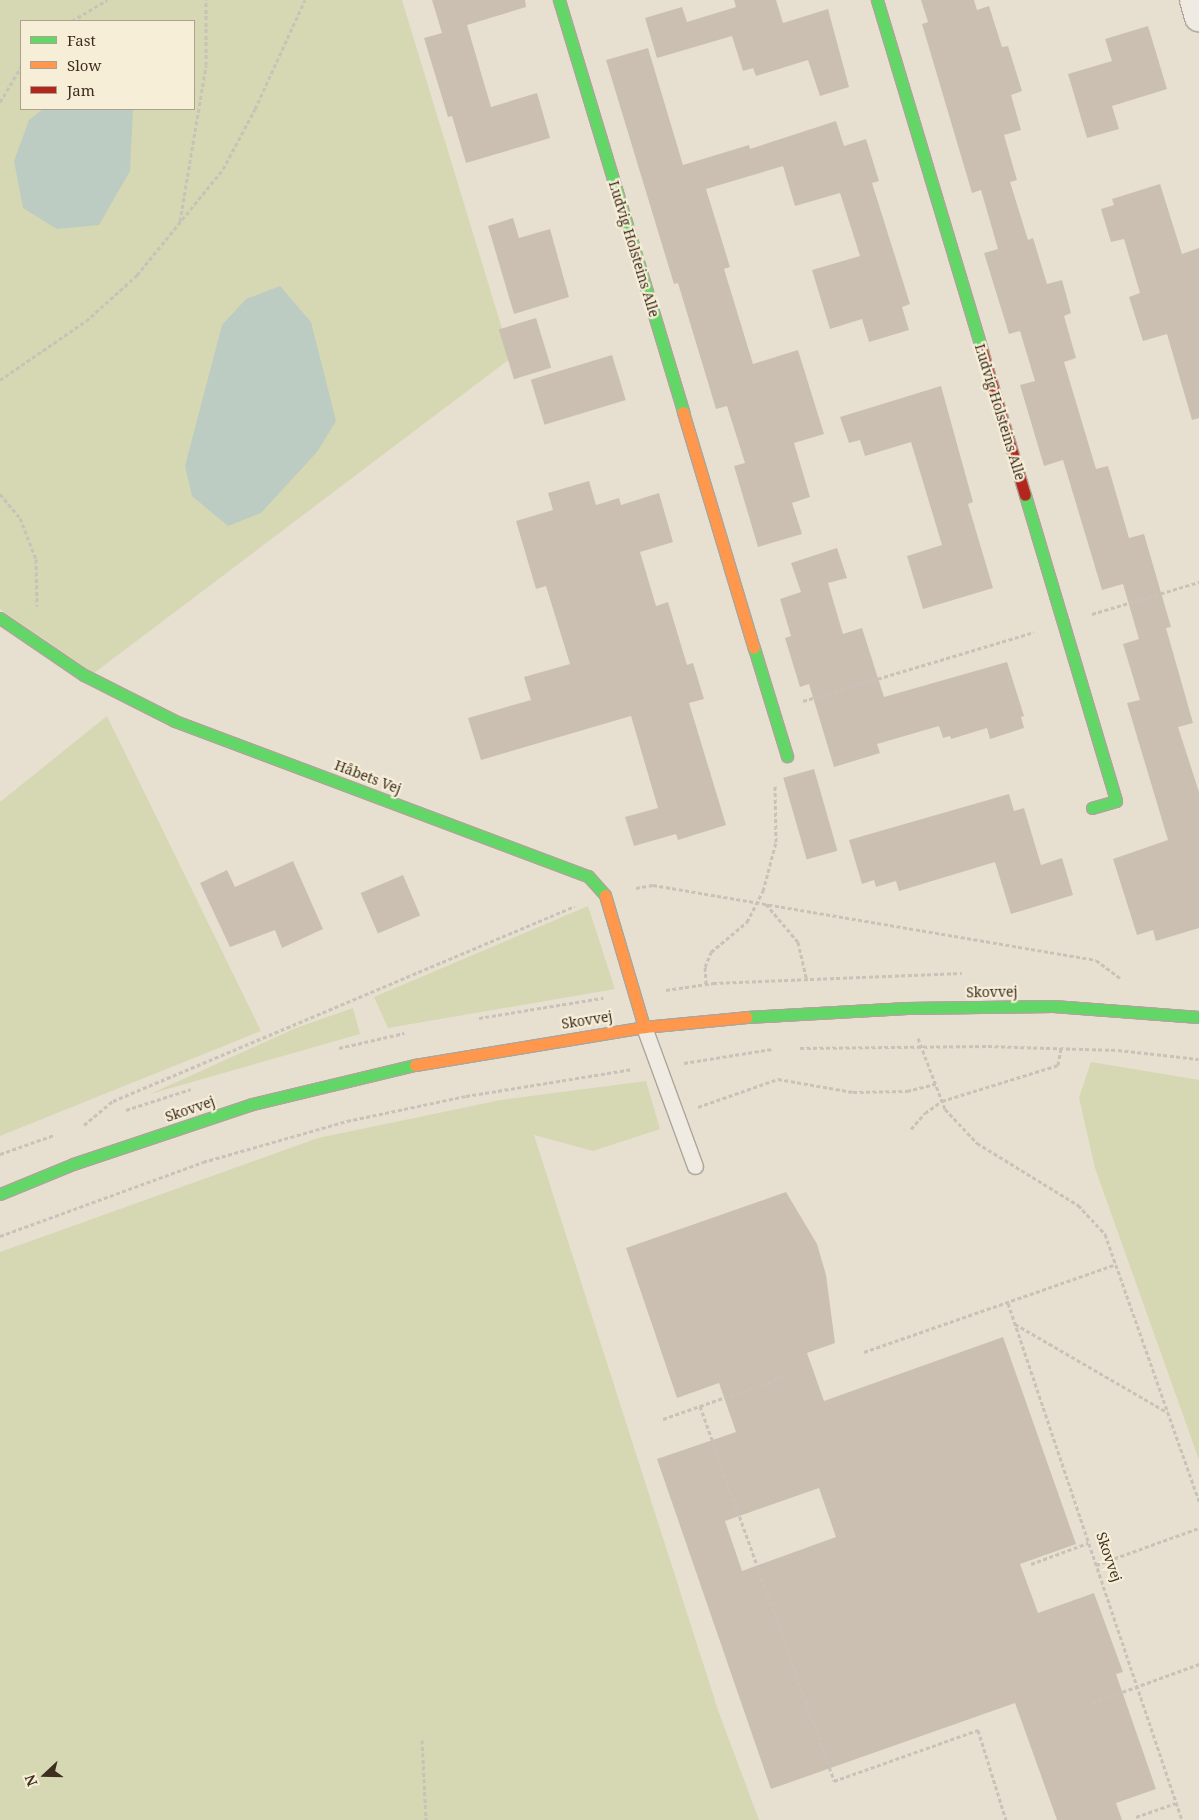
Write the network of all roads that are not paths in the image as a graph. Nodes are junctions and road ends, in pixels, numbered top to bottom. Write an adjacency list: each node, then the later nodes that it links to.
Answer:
1 (559, 0): 6 (street, Ludvig Holsteins Alle)
2 (876, 0): 7 (street, Ludvig Holsteins Alle)
3 (1194, 0): 4 (street)
4 (1199, 17)
5 (0, 618): 9 (street, Håbets Vej)
6 (788, 756)
7 (1092, 808)
8 (1199, 1017): 9 (street, Skovvej)
9 (644, 1027): 10 (lane); 11 (street, Skovvej)
10 (695, 1166)
11 (0, 1194)

